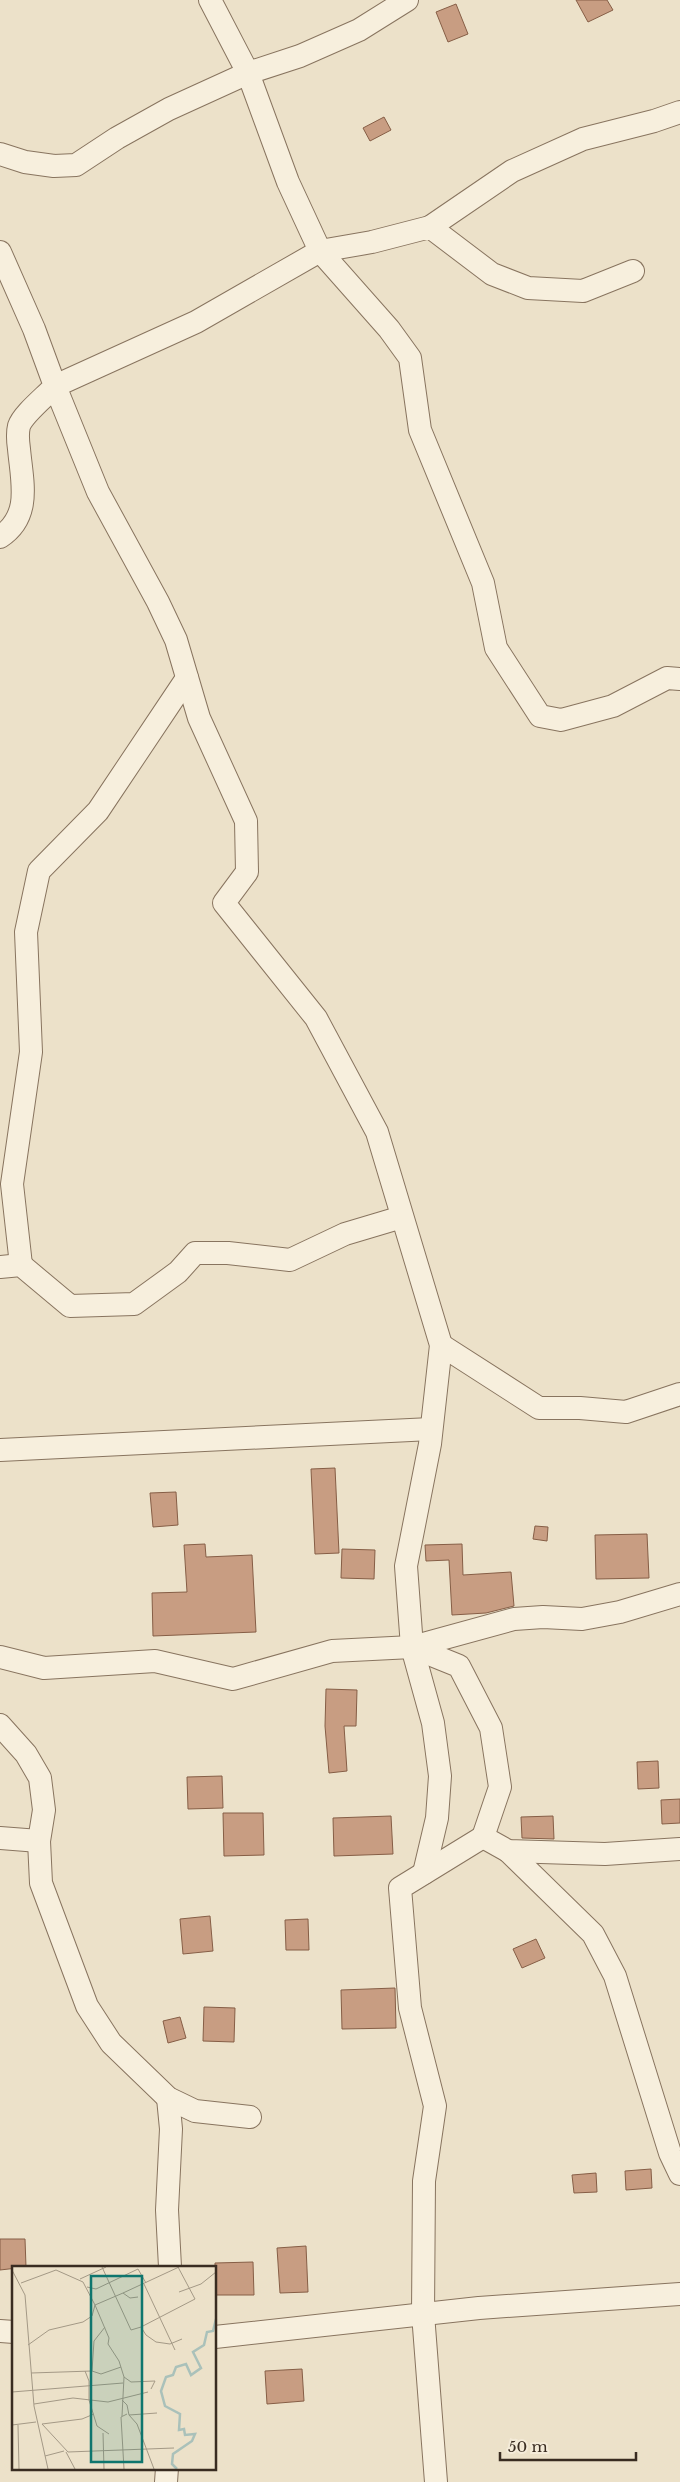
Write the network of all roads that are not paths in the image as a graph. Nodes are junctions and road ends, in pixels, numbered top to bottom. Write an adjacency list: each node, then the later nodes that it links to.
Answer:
1 (210, 0): 3 (street)
2 (408, 0): 3 (street)
3 (248, 72): 5 (street); 7 (street)
4 (680, 112): 6 (street)
5 (0, 154)
6 (430, 227): 7 (street); 9 (street)
7 (320, 251): 10 (street); 12 (street)
8 (0, 252): 10 (street)
9 (633, 271)
10 (55, 386): 11 (street); 13 (street)
11 (0, 537)
12 (676, 675)
13 (187, 678): 14 (street); 15 (street)
14 (402, 1217): 15 (street); 16 (street)
15 (10, 1266)
16 (440, 1346): 17 (street); 18 (street)
17 (680, 1394)
18 (432, 1428): 19 (street); 21 (street)
19 (0, 1450)
20 (680, 1594): 21 (street)
21 (412, 1647): 22 (street); 24 (street); 29 (street)
22 (0, 1658)
23 (0, 1725): 26 (street)
24 (483, 1837): 28 (street); 29 (street)
25 (0, 1838): 26 (street)
26 (39, 1841): 30 (street)
27 (680, 1849): 28 (street)
28 (508, 1851): 32 (street)
29 (424, 1873): 35 (street)
30 (168, 2098): 31 (street); 33 (street)
31 (250, 2117)
32 (680, 2174)
33 (170, 2266)
34 (680, 2294): 35 (street)
35 (423, 2314): 36 (street); 37 (street)
36 (216, 2337)
37 (436, 2482)

